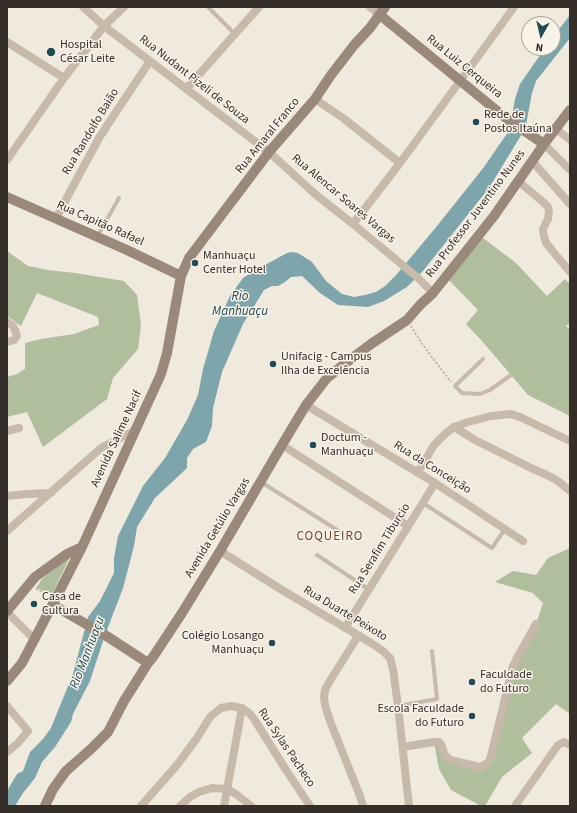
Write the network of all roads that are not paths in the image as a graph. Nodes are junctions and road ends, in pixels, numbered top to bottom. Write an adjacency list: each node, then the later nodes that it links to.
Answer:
1 (83, 7): 8 (street, Rua Nudant Pizeli de Souza)
2 (124, 7): 8 (street)
3 (208, 7): 9 (lane)
4 (259, 7): 9 (street)
5 (370, 7): 7 (street, Rua Luiz Cerqueira)
6 (514, 7): 13 (street)
7 (383, 11): 13 (street, Rua Luiz Cerqueira); 15 (street, Rua Amaral Franco)
8 (104, 26): 11 (street, Rua Nudant Pizeli de Souza); 12 (street)
9 (236, 34): 14 (street)
10 (7, 42): 12 (street)
11 (150, 61): 14 (street, Rua Nudant Pizeli de Souza); 29 (street, Rua Randolfo Baião)
12 (64, 78): 21 (street)
13 (460, 80): 19 (street, Rua Luiz Cerqueira); 23 (street)
14 (186, 89): 20 (street, Rua Nudant Pizeli de Souza)
15 (315, 99): 20 (street, Rua Amaral Franco); 23 (street)
16 (570, 110): 17 (street, Rua Professor Juventino Nunes)
17 (555, 128): 18 (street); 19 (street, Rua Professor Juventino Nunes)
18 (570, 140)
19 (544, 144): 22 (street, Rua Professor Juventino Nunes); 24 (street)
20 (269, 152): 30 (street, Rua Alencar Soares Vargas); 33 (street, Rua Amaral Franco)
21 (7, 160)
22 (532, 161): 25 (street, Rua Professor Juventino Nunes); 28 (street)
23 (400, 163): 30 (street)
24 (570, 170)
25 (518, 181): 32 (street); 34 (street, Rua Professor Juventino Nunes)
26 (8, 197): 29 (street, Rua Capitão Rafael)
27 (119, 198): 31 (lane)
28 (570, 204)
29 (56, 218): 31 (street, Rua Capitão Rafael)
30 (353, 224): 34 (street, Rua Alencar Soares Vargas)
31 (96, 237): 33 (street, Rua Capitão Rafael)
32 (570, 272)
33 (182, 276): 42 (street, Avenida Salime Nacif)
34 (433, 293): 39 (street, Rua Professor Juventino Nunes)
35 (7, 322): 36 (street)
36 (7, 342)
37 (483, 359): 38 (lane)
38 (511, 375)
39 (306, 405): 45 (street, Avenida Getúlio Vargas); 46 (street, Rua da Conceição)
40 (454, 427): 44 (street); 46 (street); 49 (street)
41 (19, 428): 43 (street)
42 (136, 430): 50 (street); 58 (street, Avenida Salime Nacif)
43 (7, 431)
44 (570, 441)
45 (282, 445): 47 (street, Avenida Getúlio Vargas); 53 (street)
46 (418, 472): 48 (street, Rua da Conceição)
47 (261, 482): 56 (lane); 59 (street, Avenida Getúlio Vargas)
48 (435, 483): 52 (street, Rua Serafim Tiburcio); 54 (street, Rua da Conceição)
49 (570, 491)
50 (51, 493): 51 (street); 55 (street)
51 (7, 496)
52 (422, 502): 53 (street, Rua Serafim Tiburcio); 54 (lane)
53 (408, 526): 61 (street, Rua Serafim Tiburcio)
54 (505, 529): 57 (street, Rua da Conceição)
55 (7, 531)
56 (350, 538)
57 (523, 541)
58 (82, 547): 62 (street, Avenida Salime Nacif); 63 (street)
59 (220, 551): 65 (street, Rua Duarte Peixoto); 69 (street, Avenida Getúlio Vargas)
60 (317, 555): 61 (lane)
61 (368, 589): 65 (street, Rua Serafim Tiburcio)
62 (54, 602): 67 (street, Avenida Salime Nacif); 69 (street)
63 (7, 611): 67 (street)
64 (536, 624): 75 (street)
65 (345, 628): 66 (street, Rua Duarte Peixoto)
66 (358, 636): 72 (street, Rua Duarte Peixoto); 85 (street)
67 (34, 639): 70 (street)
68 (432, 651): 72 (lane)
69 (148, 662): 79 (street, Avenida Getúlio Vargas)
70 (7, 681)
71 (7, 706): 76 (street)
72 (398, 706): 75 (street, Rua Duarte Peixoto)
73 (242, 708): 77 (street); 80 (street, Rua Sylas Pacheco); 84 (street, Rua Sylas Pacheco)
74 (570, 745): 87 (street)
75 (403, 747): 78 (street, Rua Duarte Peixoto)
76 (7, 752)
77 (226, 790): 81 (street); 82 (street); 83 (street)
78 (409, 803): 86 (street)
79 (44, 806)
80 (141, 806)
81 (180, 806)
82 (224, 806)
83 (251, 806)
84 (310, 806)
85 (363, 806)
86 (414, 806)
87 (514, 806)

